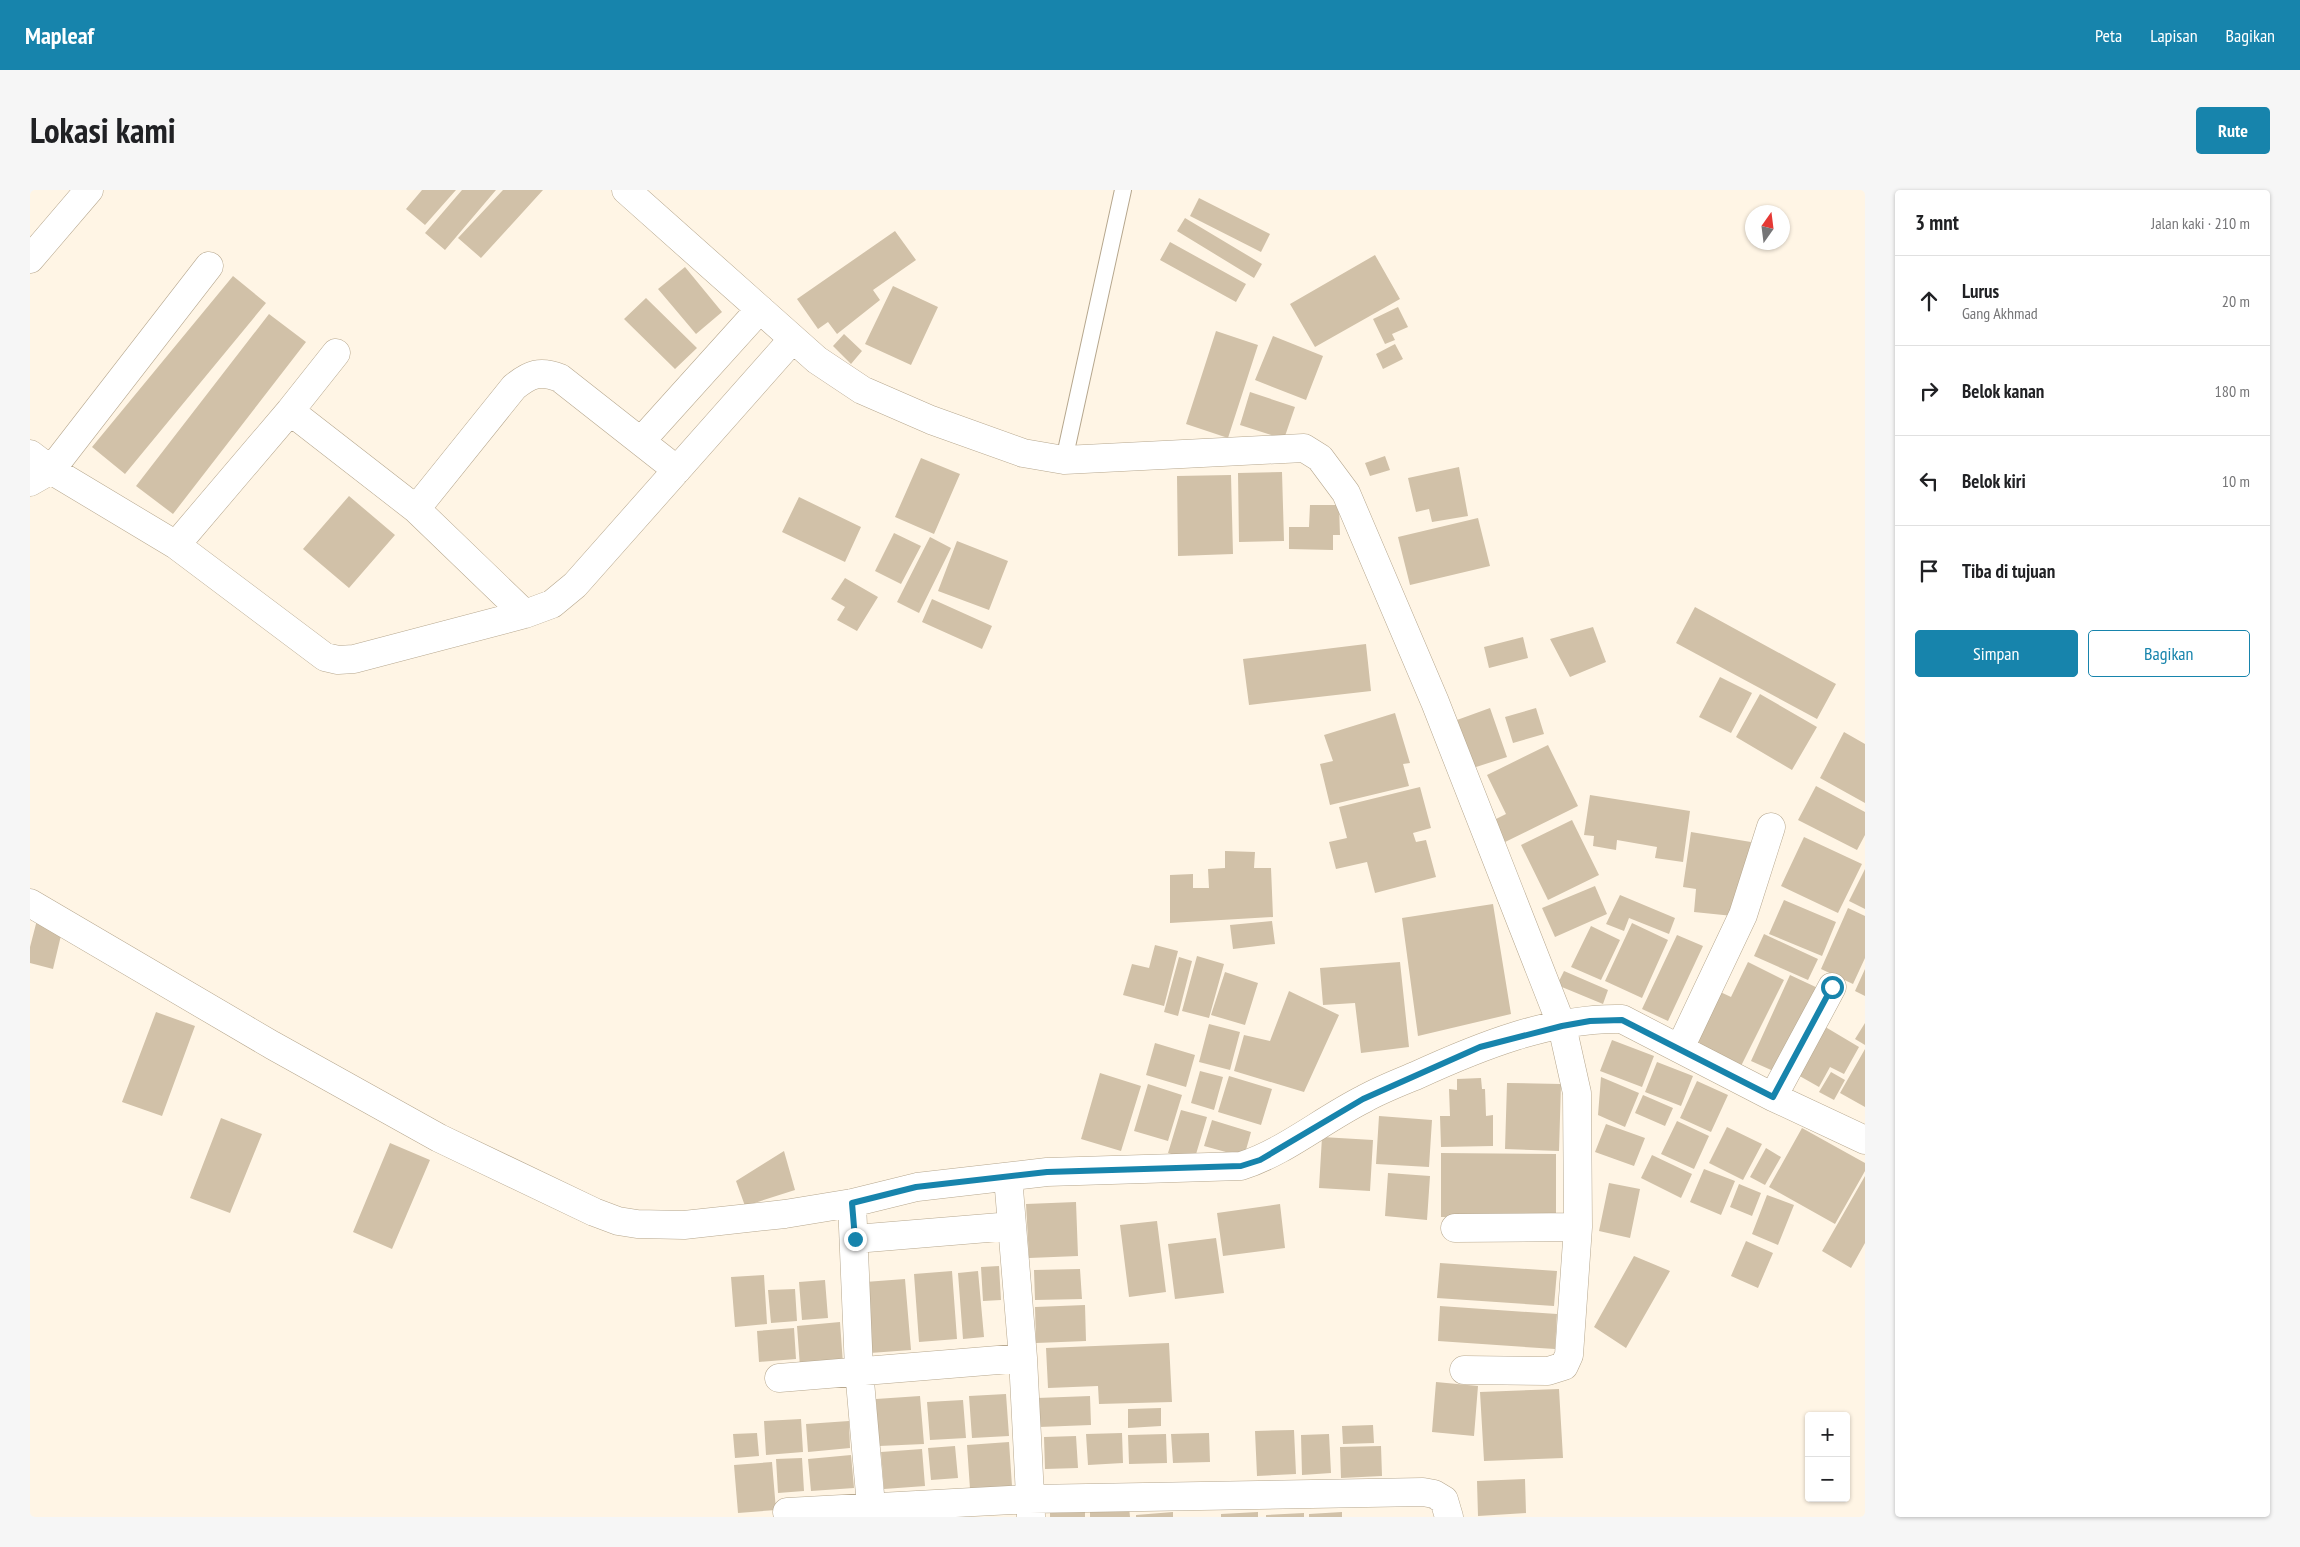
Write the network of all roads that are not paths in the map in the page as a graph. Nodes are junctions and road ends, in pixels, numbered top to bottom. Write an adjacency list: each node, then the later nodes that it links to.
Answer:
1 (89, 190): 4 (street)
2 (626, 190): 6 (street)
3 (1124, 190): 11 (lane)
4 (30, 259)
5 (209, 266): 12 (street)
6 (760, 310): 7 (street); 10 (street)
7 (792, 340): 11 (street); 13 (street)
8 (336, 353): 9 (street)
9 (290, 411): 14 (street); 15 (street)
10 (641, 441): 13 (street); 14 (street)
11 (1064, 460): 20 (street)
12 (37, 469): 15 (street)
13 (677, 470): 16 (street)
14 (416, 509): 16 (street)
15 (176, 545): 16 (street)
16 (525, 614)
17 (1771, 826): 21 (street)
18 (30, 904): 25 (street)
19 (1832, 987): 22 (street)
20 (1562, 1026): 21 (street); 24 (street); 27 (street)
21 (1680, 1048): 22 (street)
22 (1773, 1097): 23 (street)
23 (1865, 1140)
24 (1008, 1177): 25 (street); 26 (street)
25 (852, 1203): 29 (street)
26 (1012, 1226): 29 (street); 30 (street)
27 (1578, 1227): 28 (street); 32 (street)
28 (1455, 1228)
29 (855, 1239): 31 (street)
30 (1023, 1358): 31 (street); 34 (street)
31 (859, 1370): 33 (street); 36 (street)
32 (1464, 1370)
33 (779, 1378)
34 (1031, 1508): 36 (street); 37 (street)
35 (787, 1512): 36 (street)
36 (871, 1512)
37 (1449, 1517)

